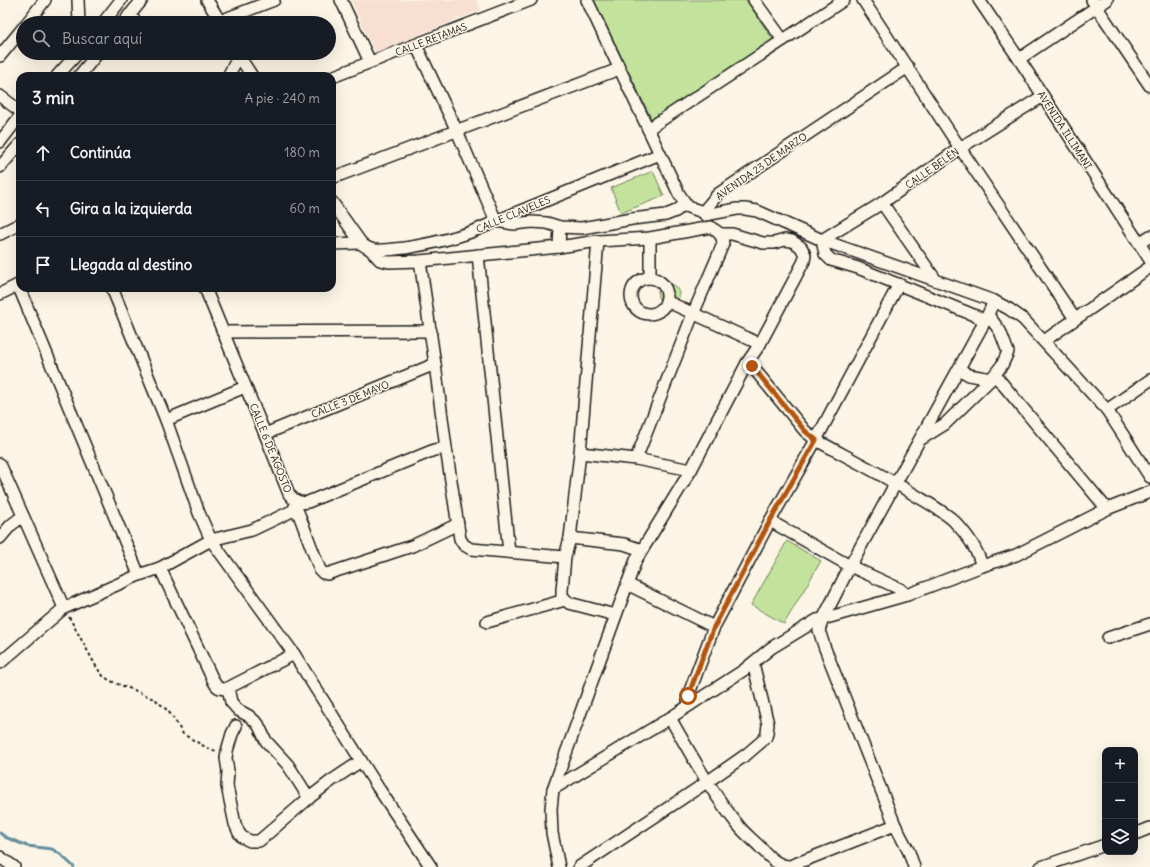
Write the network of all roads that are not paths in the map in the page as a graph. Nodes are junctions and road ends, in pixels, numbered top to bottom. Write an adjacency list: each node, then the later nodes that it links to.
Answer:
1 (45, 0): 16 (street)
2 (78, 0): 17 (street)
3 (121, 0): 18 (street)
4 (142, 0): 19 (street)
5 (207, 0): 20 (street)
6 (274, 0): 21 (street)
7 (341, 0): 32 (street)
8 (531, 0): 24 (street, CALLE RETAMAS)
9 (586, 0): 34 (street)
10 (754, 0): 23 (street)
11 (844, 0): 23 (street)
12 (862, 0): 33 (street)
13 (979, 0): 26 (street, AVENIDA ILLIMANI)
14 (1106, 0): 15 (street)
15 (1094, 3): 26 (street); 41 (street)
16 (32, 16)
17 (79, 16)
18 (108, 16)
19 (132, 16)
20 (217, 16)
21 (235, 16)
22 (16, 37): 25 (street)
23 (782, 40): 46 (street)
24 (416, 45): 32 (street, CALLE RETAMAS); 47 (street)
25 (0, 56)
26 (1019, 59): 43 (street, AVENIDA ILLIMANI)
27 (71, 60): 35 (street)
28 (82, 60): 36 (street)
29 (93, 60): 37 (street)
30 (236, 60): 38 (street)
31 (241, 60): 39 (street)
32 (370, 62): 40 (street, CALLE RETAMAS)
33 (908, 67): 49 (street); 57 (street, AVENIDA 23 DE MARZO)
34 (619, 69): 46 (street); 47 (street)
35 (60, 72)
36 (82, 72)
37 (84, 72)
38 (230, 72)
39 (249, 72)
40 (336, 75)
41 (1150, 86)
42 (0, 96): 44 (street)
43 (1043, 96): 49 (street, CALLE BELÉN); 68 (street, AVENIDA ILLIMANI)
44 (16, 108)
45 (16, 121): 48 (street)
46 (648, 129): 51 (street)
47 (457, 131): 53 (street); 58 (street)
48 (0, 142)
49 (960, 148): 54 (street, CALLE BELÉN); 88 (street)
50 (16, 149): 52 (street)
51 (660, 154): 55 (street); 58 (street, CALLE CLAVELES)
52 (0, 167)
53 (336, 176)
54 (882, 203): 66 (street, CALLE BELÉN); 77 (street)
55 (686, 204): 57 (street); 60 (street)
56 (336, 207): 70 (street)
57 (704, 214): 61 (street); 66 (street)
58 (496, 221): 60 (street); 70 (street, CALLE CLAVELES)
59 (16, 226): 62 (street)
60 (560, 227): 71 (street)
61 (711, 227): 63 (street); 65 (street)
62 (0, 234)
63 (720, 234): 86 (street); 92 (street)
64 (1150, 236): 68 (street)
65 (650, 238): 67 (street); 76 (street)
66 (822, 240): 77 (street); 78 (street)
67 (598, 242): 71 (street); 105 (street)
68 (1140, 243): 73 (street, AVENIDA ILLIMANI)
69 (336, 244): 70 (street, CALLE CLAVELES)
70 (365, 246): 74 (street)
71 (559, 247): 72 (street)
72 (478, 255): 74 (street); 121 (street)
73 (1150, 260)
74 (420, 261): 89 (street)
75 (1150, 267): 88 (street)
76 (650, 278): 84 (street); 84 (street)
77 (935, 279): 85 (street)
78 (899, 284): 87 (street); 103 (street)
79 (16, 286): 83 (street)
80 (22, 292): 126 (street)
81 (114, 292): 100 (street)
82 (207, 292): 90 (street, CALLE 6 DE AGOSTO)
83 (0, 294)
84 (666, 301): 86 (street)
85 (994, 301): 87 (street); 91 (street)
86 (692, 314): 92 (street); 106 (street)
87 (986, 318): 95 (street); 96 (street)
88 (1075, 319): 91 (street)
89 (431, 331): 90 (street); 93 (street)
90 (223, 332): 98 (street, CALLE 6 DE AGOSTO)
91 (1044, 341): 99 (street)
92 (760, 344): 94 (street)
93 (436, 364): 101 (street, CALLE 3 DE MAYO); 104 (street)
94 (747, 364): 103 (street); 108 (street)
95 (958, 369): 96 (street); 102 (street)
96 (993, 377): 102 (street); 113 (street)
97 (1150, 380): 99 (street)
98 (245, 387): 100 (street); 101 (street, CALLE 6 DE AGOSTO)
99 (1107, 410): 109 (street)
100 (166, 420): 119 (street)
101 (266, 434): 112 (street, CALLE 6 DE AGOSTO)
102 (920, 439): 110 (street)
103 (816, 440): 110 (street); 115 (street)
104 (446, 448): 112 (street, CALLE 6 DE AGOSTO); 116 (street)
105 (580, 453): 106 (street); 118 (street)
106 (636, 459): 108 (street)
107 (0, 464): 114 (street)
108 (691, 470): 120 (street)
109 (1150, 477)
110 (896, 483): 123 (street); 124 (street)
111 (1150, 492): 113 (street)
112 (296, 505): 116 (street); 119 (street)
113 (1107, 509): 124 (street)
114 (22, 516): 117 (street); 130 (street)
115 (770, 521): 123 (street); 135 (street)
116 (458, 524): 121 (street)
117 (0, 538)
118 (570, 538): 120 (street); 122 (street)
119 (212, 540): 125 (street); 137 (street)
120 (642, 550): 127 (street)
121 (509, 552): 122 (street)
122 (565, 557): 129 (street)
123 (850, 566): 128 (street); 132 (street)
124 (982, 566): 128 (street)
125 (160, 568): 126 (street); 140 (street)
126 (139, 575): 130 (street)
127 (627, 584): 131 (street); 135 (street)
128 (907, 595): 132 (street)
129 (565, 600): 131 (street); 133 (street)
130 (64, 608): 138 (street)
131 (616, 615): 146 (street)
132 (823, 619): 139 (street); 148 (street)
133 (487, 622)
134 (1150, 624): 136 (street)
135 (714, 627): 141 (street)
136 (1108, 638)
137 (294, 654): 140 (street); 144 (street)
138 (0, 663)
139 (753, 664): 141 (street); 145 (street)
140 (228, 688): 147 (street)
141 (690, 705): 142 (street)
142 (670, 718): 145 (street); 146 (street)
143 (236, 726): 147 (street)
144 (361, 761): 147 (street); 154 (street)
145 (707, 782): 148 (street); 156 (street)
146 (553, 789): 155 (street)
147 (310, 798)
148 (896, 825): 157 (street)
149 (1150, 828): 150 (street)
150 (1138, 833)
151 (1102, 846): 158 (street)
152 (0, 857): 153 (street)
153 (14, 867)
154 (431, 867)
155 (559, 867)
156 (579, 867)
157 (914, 867)
158 (1041, 867)

